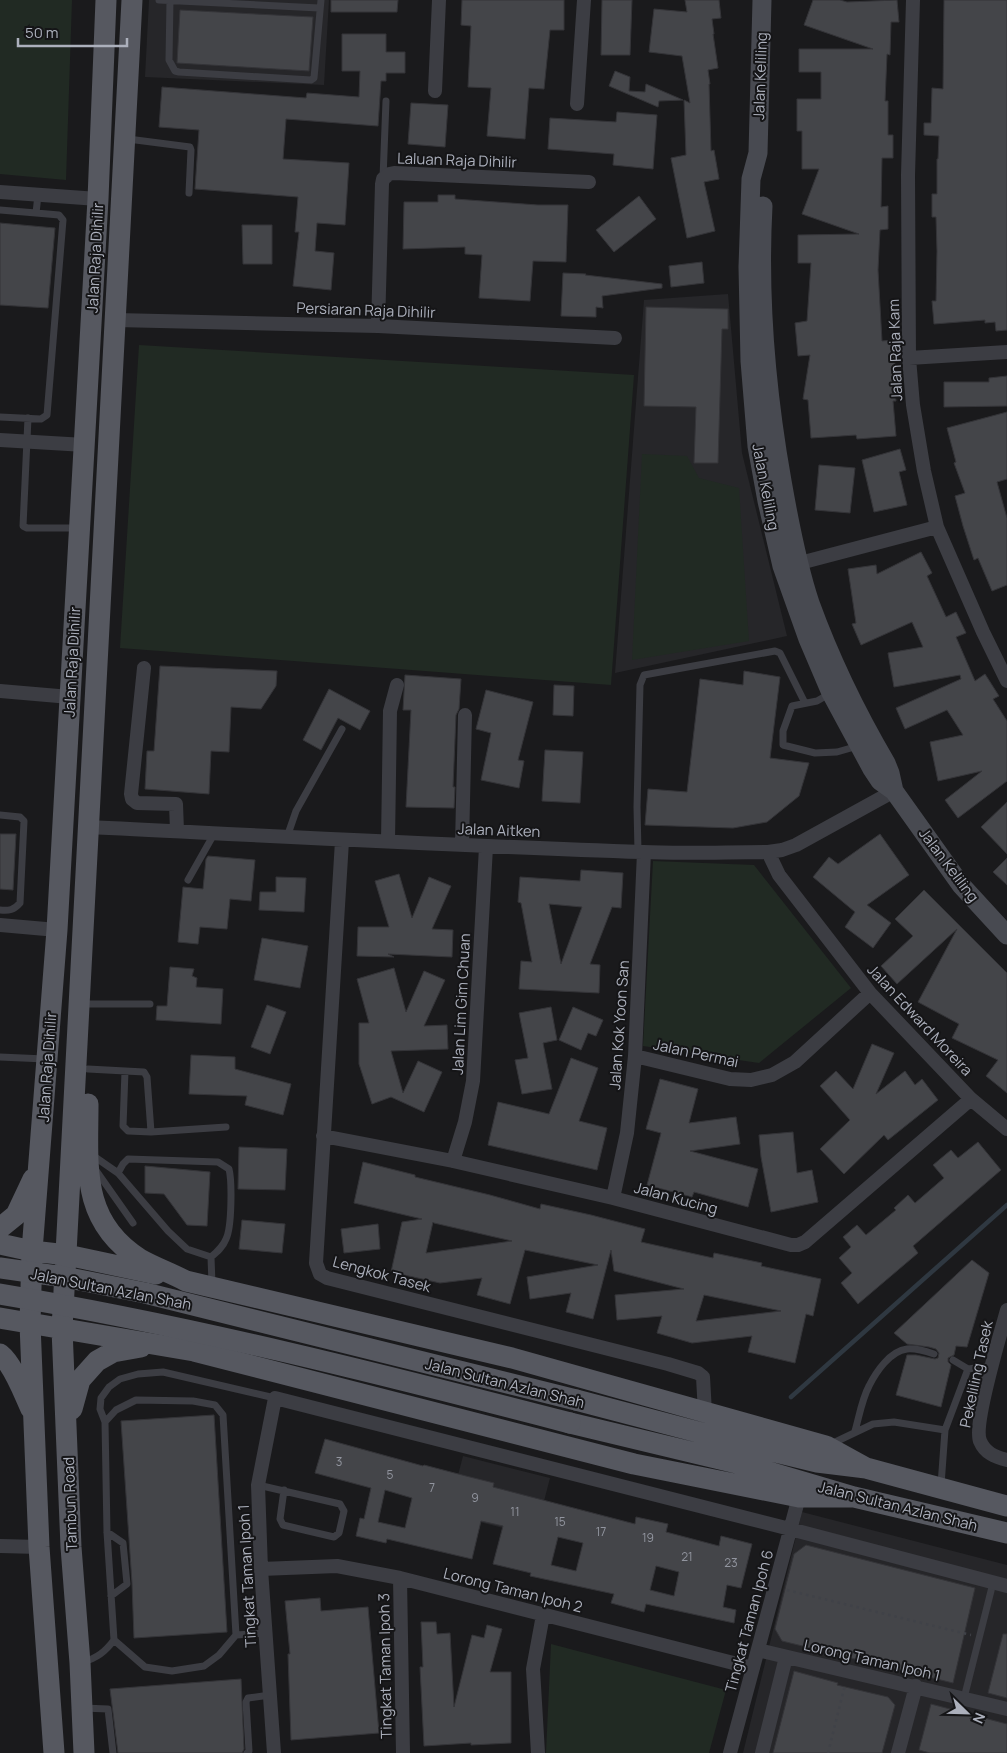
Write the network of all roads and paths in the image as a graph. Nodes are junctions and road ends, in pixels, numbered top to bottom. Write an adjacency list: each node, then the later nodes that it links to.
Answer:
1 (106, 0): 21 (main road, Jalan Raja Dihilir)
2 (132, 0): 14 (main road, Jalan Raja Dihilir)
3 (159, 0): 4 (lane)
4 (170, 0): 10 (lane); 10 (lane)
5 (321, 0): 10 (lane)
6 (439, 0): 11 (street)
7 (584, 0): 13 (street)
8 (762, 0): 15 (main road, Jalan Keliling)
9 (913, 0): 28 (street, Jalan Raja Kam)
10 (319, 8)
11 (435, 91)
12 (386, 101): 16 (lane)
13 (577, 104)
14 (125, 138): 19 (lane); 24 (main road, Jalan Raja Dihilir)
15 (758, 153): 36 (main road, Jalan Keliling); 41 (main road, Jalan Keliling)
16 (383, 179): 17 (street, Laluan Raja Dihilir); 25 (street, Laluan Raja Dihilir)
17 (589, 182)
18 (0, 192): 20 (street)
19 (188, 193)
20 (38, 195): 21 (street); 23 (lane)
21 (98, 199): 33 (main road, Jalan Raja Dihilir)
22 (0, 210): 23 (lane)
23 (36, 212): 30 (lane)
24 (116, 320): 25 (street, Persiaran Raja Dihilir); 49 (main road, Jalan Raja Dihilir)
25 (378, 326): 26 (street, Persiaran Raja Dihilir)
26 (615, 338)
27 (1007, 352): 28 (street)
28 (909, 358): 35 (street, Jalan Raja Kam)
29 (0, 417): 30 (lane)
30 (28, 418): 32 (lane)
31 (0, 440): 32 (street)
32 (27, 441): 33 (street); 34 (lane)
33 (85, 445): 34 (main road, Jalan Raja Dihilir)
34 (80, 528): 42 (main road, Jalan Raja Dihilir)
35 (937, 528): 36 (street); 38 (street, Jalan Raja Kam)
36 (800, 563): 47 (main road, Jalan Keliling)
37 (144, 668): 50 (street)
38 (1007, 682)
39 (397, 684): 54 (street)
40 (0, 691): 42 (street)
41 (831, 693): 43 (lane); 46 (main road, Jalan Keliling)
42 (70, 696): 63 (main road, Jalan Raja Dihilir)
43 (805, 703): 46 (lane); 57 (lane)
44 (465, 715): 55 (street)
45 (342, 729): 52 (lane)
46 (859, 746): 47 (main road, Jalan Keliling)
47 (894, 791): 58 (street, Jalan Aitken); 64 (main road, Jalan Keliling)
48 (0, 815): 61 (lane)
49 (88, 827): 50 (street, Jalan Aitken); 59 (main road, Jalan Raja Dihilir)
50 (178, 832): 51 (street, Jalan Aitken)
51 (214, 833): 52 (street, Jalan Aitken); 60 (lane)
52 (287, 837): 53 (street, Jalan Aitken)
53 (342, 841): 54 (street, Jalan Aitken); 77 (street, Lengkok Tasek)
54 (388, 841): 55 (street, Jalan Aitken)
55 (462, 845): 56 (street, Jalan Aitken)
56 (486, 847): 57 (street, Jalan Aitken); 79 (street, Jalan Lim Gim Chuan)
57 (641, 852): 58 (street, Jalan Aitken); 68 (street, Jalan Kok Yoon San)
58 (768, 852): 65 (street, Jalan Edward Moreira)
59 (87, 874): 66 (main road); 87 (main road, Jalan Raja Dihilir)
60 (188, 880)
61 (0, 910)
62 (0, 925): 63 (street)
63 (57, 930): 70 (main road, Jalan Raja Dihilir)
64 (1007, 935)
65 (870, 993): 68 (street, Jalan Permai); 73 (street, Jalan Edward Moreira)
66 (87, 1004): 67 (lane); 71 (main road)
67 (150, 1004)
68 (635, 1056): 82 (street, Jalan Kok Yoon San)
69 (0, 1057): 70 (lane)
70 (47, 1060): 80 (main road, Jalan Raja Dihilir)
71 (88, 1068): 72 (lane); 78 (main road)
72 (125, 1071): 76 (lane); 76 (lane)
73 (971, 1099): 75 (street, Jalan Edward Moreira); 82 (street, Jalan Kucing)
74 (226, 1128): 76 (lane)
75 (1007, 1129)
76 (151, 1132)
77 (323, 1136): 79 (street, Jalan Kucing); 105 (street, Lengkok Tasek)
78 (88, 1156): 81 (lane); 83 (lane); 90 (main road)
79 (453, 1161): 82 (street, Jalan Kucing)
80 (40, 1162): 84 (main road); 86 (main road, Jalan Raja Dihilir)
81 (118, 1173): 88 (lane); 88 (lane)
82 (613, 1198)
83 (133, 1223)
84 (0, 1228)
85 (0, 1244): 86 (main road)
86 (32, 1251): 87 (main road); 91 (main road); 95 (main road, Jalan Raja Dihilir)
87 (67, 1255): 90 (main road); 91 (main road); 96 (main road, Tambun Road)
88 (211, 1257): 90 (lane)
89 (0, 1268): 113 (main road, Jalan Sultan Azlan Shah, bridge)
90 (198, 1284): 98 (main road); 105 (main road)
91 (46, 1289): 95 (main road); 96 (main road)
92 (0, 1294): 118 (main road, Jalan Sultan Azlan Shah, bridge)
93 (1007, 1310): 102 (street, Pekeliling Tasek)
94 (0, 1318): 95 (main road)
95 (30, 1324): 96 (main road); 106 (main road)
96 (62, 1329): 97 (main road); 108 (main road, Tambun Road)
97 (156, 1344): 98 (main road); 108 (main road)
98 (194, 1350): 117 (main road)
99 (0, 1354): 106 (main road)
100 (934, 1354): 110 (lane)
101 (952, 1360): 103 (lane)
102 (991, 1366): 103 (lane); 112 (street, Pekeliling Tasek)
103 (968, 1370): 109 (lane)
104 (275, 1398): 107 (lane); 114 (street, Tingkat Taman Ipoh 1); 120 (street)
105 (705, 1414): 111 (main road)
106 (34, 1416): 124 (main road)
107 (105, 1422): 121 (lane); 133 (lane)
108 (67, 1428): 138 (main road, Tambun Road)
109 (945, 1430): 110 (lane); 115 (lane)
110 (855, 1431): 111 (lane)
111 (826, 1446): 113 (main road)
112 (1007, 1460)
113 (866, 1468): 115 (main road, Jalan Sultan Azlan Shah)
114 (258, 1485): 116 (lane); 125 (street, Tingkat Taman Ipoh 1)
115 (940, 1488): 119 (main road, Jalan Sultan Azlan Shah)
116 (284, 1490): 116 (lane)
117 (798, 1497): 118 (main road); 120 (street, Tingkat Taman Ipoh 6)
118 (854, 1497): 122 (main road, Jalan Sultan Azlan Shah)
119 (1007, 1506)
120 (790, 1528): 127 (street); 129 (street, Tingkat Taman Ipoh 6)
121 (106, 1532): 130 (lane); 130 (lane)
122 (1007, 1533)
123 (0, 1546): 124 (street)
124 (39, 1547): 146 (main road)
125 (261, 1569): 126 (street, Lorong Taman Ipoh 2); 132 (street, Tingkat Taman Ipoh 1)
126 (400, 1578): 131 (street, Lorong Taman Ipoh 2); 151 (street, Tingkat Taman Ipoh 3)
127 (993, 1583): 128 (street); 134 (lane)
128 (1007, 1586)
129 (775, 1587): 134 (path); 136 (street, Tingkat Taman Ipoh 6)
130 (111, 1596): 135 (lane)
131 (543, 1615): 139 (street, Lorong Taman Ipoh 2); 152 (street)
132 (266, 1633): 133 (lane); 142 (street, Tingkat Taman Ipoh 1)
133 (236, 1634): 135 (lane)
134 (979, 1637): 143 (lane)
135 (114, 1640): 138 (lane)
136 (758, 1650): 137 (street, Lorong Taman Ipoh 1); 139 (street, Tingkat Taman Ipoh 6)
137 (786, 1656): 140 (street, Lorong Taman Ipoh 1); 154 (street)
138 (80, 1663): 144 (main road, Tambun Road)
139 (753, 1668): 153 (street, Tingkat Taman Ipoh 6)
140 (848, 1671): 141 (street, Lorong Taman Ipoh 1); 155 (path)
141 (916, 1686): 143 (street, Lorong Taman Ipoh 1); 156 (street)
142 (270, 1695): 149 (lane); 150 (street, Tingkat Taman Ipoh 1)
143 (964, 1698): 145 (street, Lorong Taman Ipoh 1)
144 (82, 1708): 147 (main road, Tambun Road); 148 (lane)
145 (1007, 1709)
146 (54, 1753)
147 (84, 1753)
148 (113, 1753)
149 (247, 1753)
150 (274, 1753)
151 (403, 1753)
152 (538, 1753)
153 (730, 1753)
154 (762, 1753)
155 (828, 1753)
156 (898, 1753)

